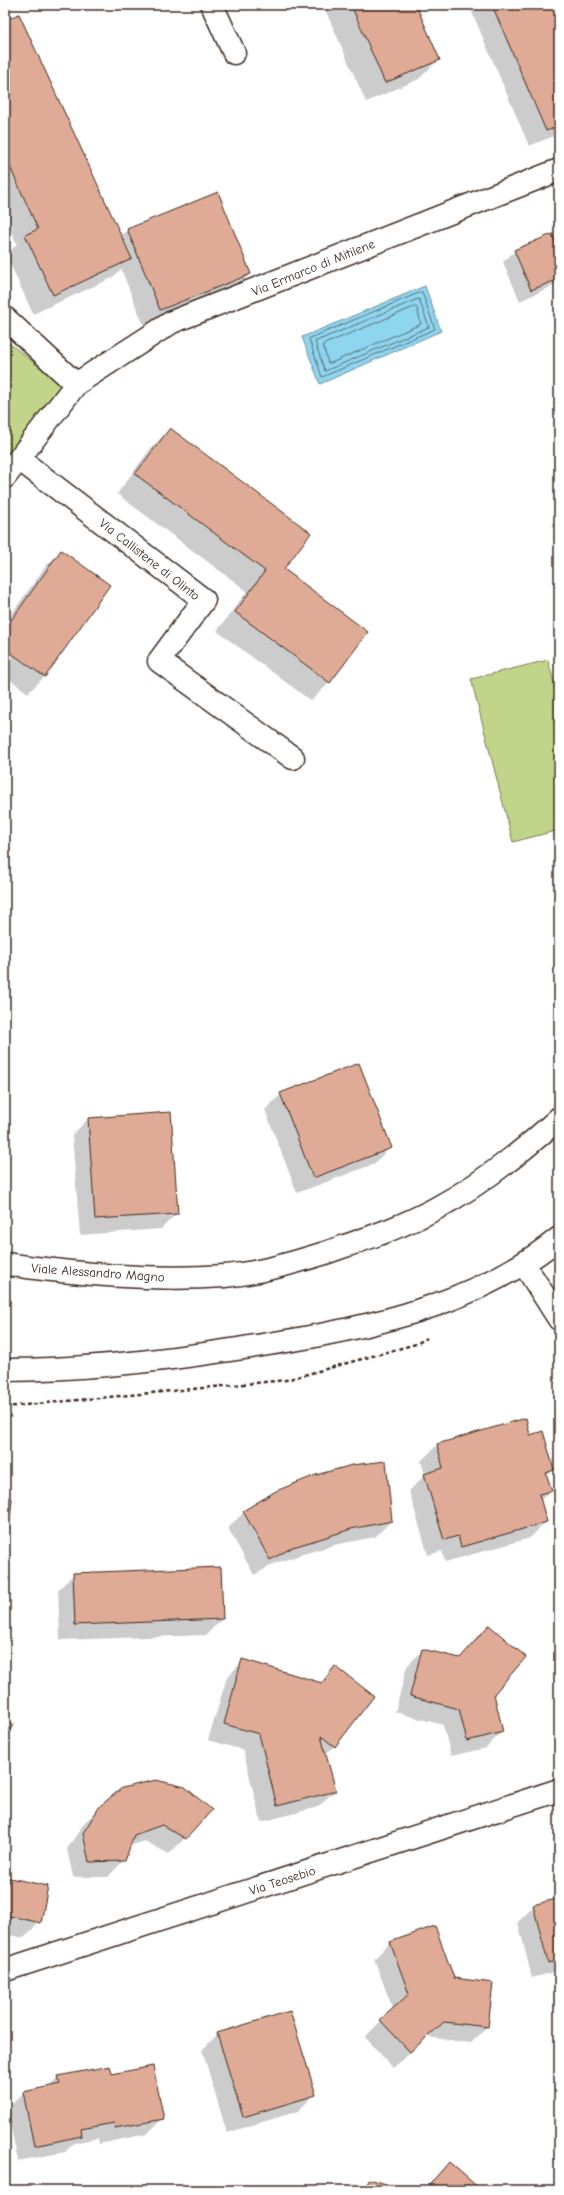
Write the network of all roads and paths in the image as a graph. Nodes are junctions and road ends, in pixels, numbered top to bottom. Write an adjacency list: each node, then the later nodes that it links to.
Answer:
1 (212, 5): 2 (street)
2 (234, 52)
3 (559, 170): 5 (street, Via Ermarco di Mitilene)
4 (5, 318): 5 (street)
5 (76, 384): 6 (street, Via Ermarco di Mitilene)
6 (19, 459): 7 (street, Via Ermarco di Mitilene); 8 (street, Via Callistene di Olinto)
7 (5, 477)
8 (293, 758)
9 (559, 1118): 11 (street, Viale Alessandro Magno)
10 (559, 1238): 12 (street)
11 (5, 1264)
12 (524, 1264): 13 (street); 14 (street)
13 (559, 1319)
14 (5, 1370)
15 (559, 1790): 16 (street, Via Teosebio)
16 (5, 1970)

